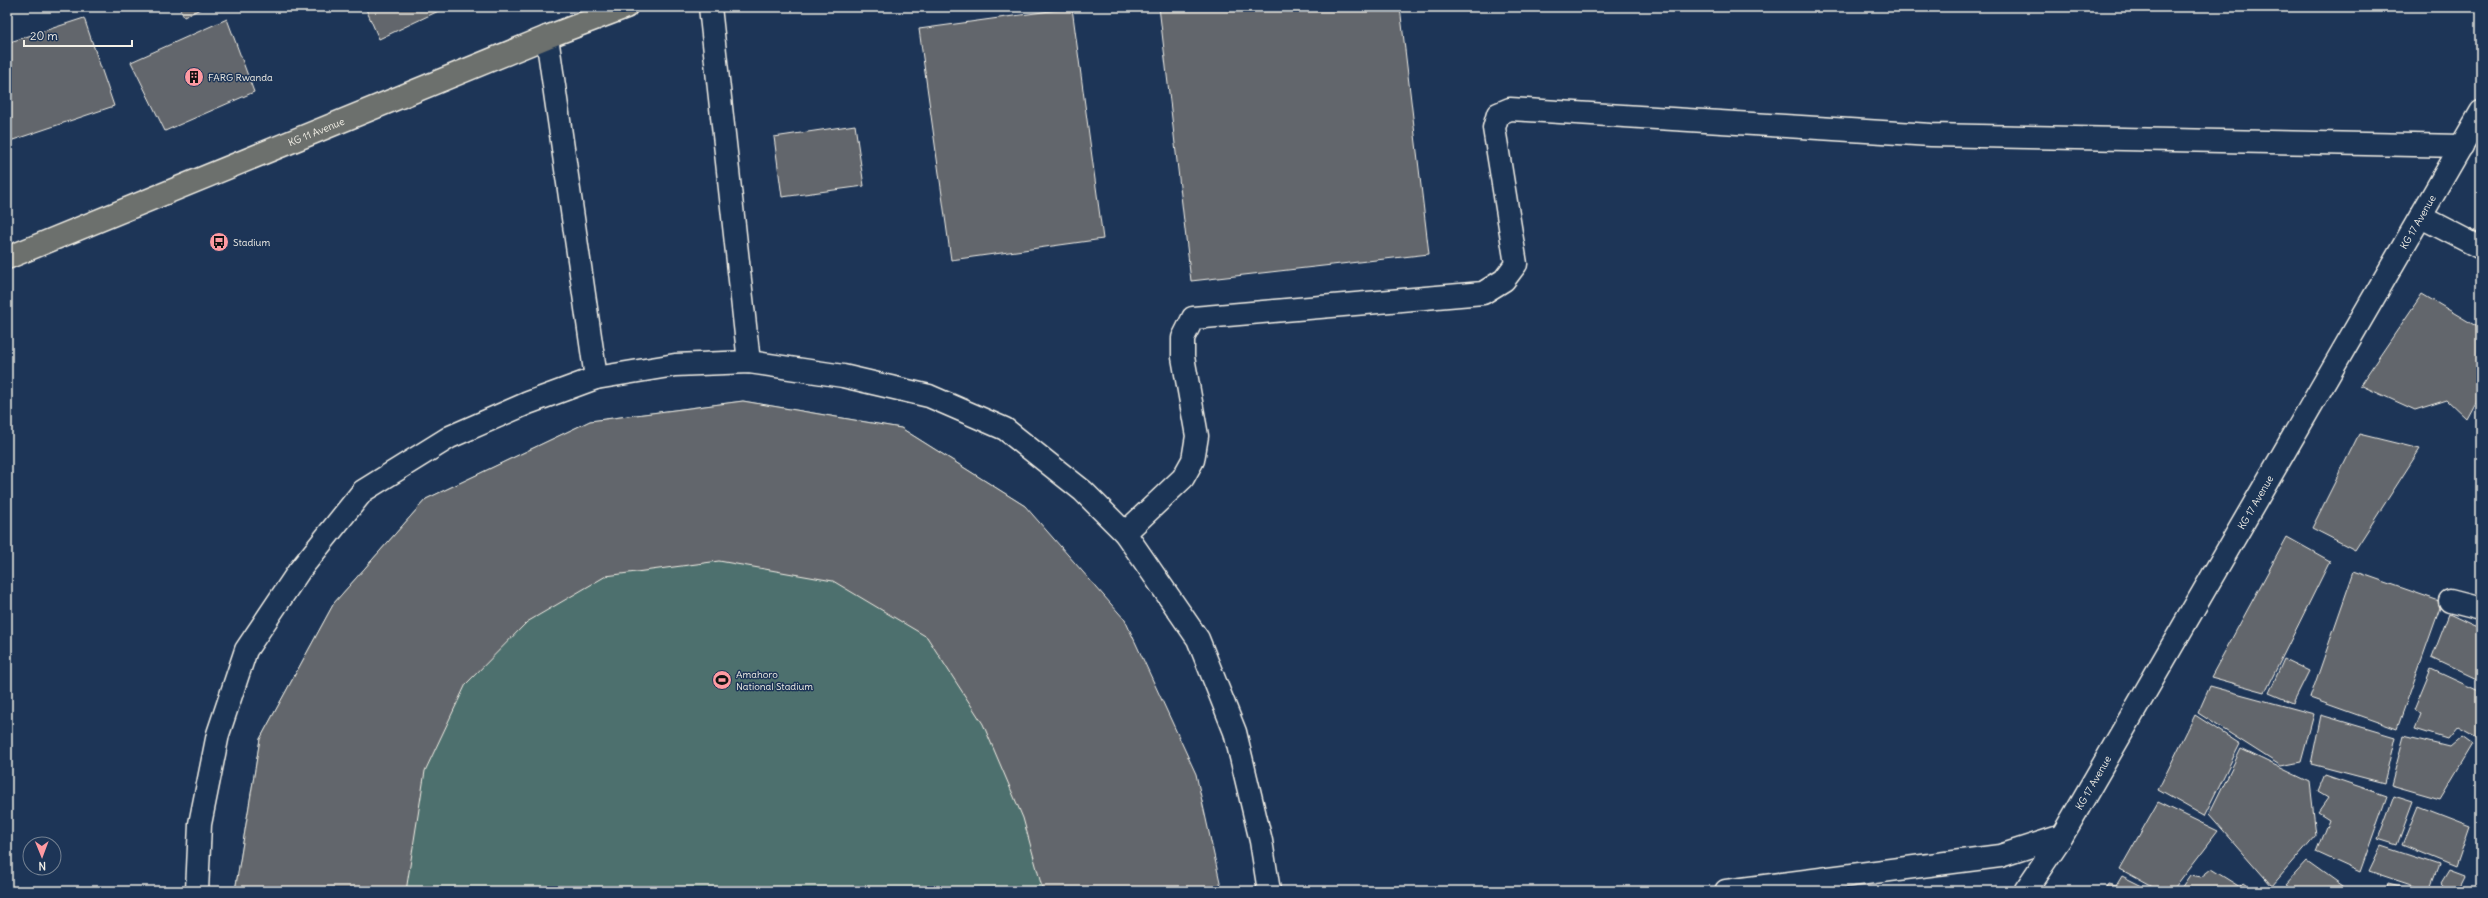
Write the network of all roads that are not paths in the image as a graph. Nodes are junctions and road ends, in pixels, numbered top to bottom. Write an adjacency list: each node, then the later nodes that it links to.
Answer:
1 (626, 7): 3 (main road, KG 11 Avenue)
2 (710, 7): 10 (street)
3 (599, 12): 4 (main road, KG 11 Avenue)
4 (547, 37): 9 (main road, KG 11 Avenue); 11 (street)
5 (2481, 112): 6 (street, KG 17 Avenue)
6 (2462, 146): 7 (street, KG 17 Avenue); 12 (street)
7 (2421, 217): 8 (street); 15 (street, KG 17 Avenue)
8 (2481, 248)
9 (7, 258)
10 (749, 362): 11 (street); 12 (street)
11 (596, 378): 16 (street)
12 (1125, 533): 17 (street)
13 (2450, 601): 14 (street)
14 (2481, 608)
15 (2062, 836): 18 (street); 19 (street, KG 17 Avenue)
16 (197, 891)
17 (1269, 891)
18 (1726, 891)
19 (2025, 891)

